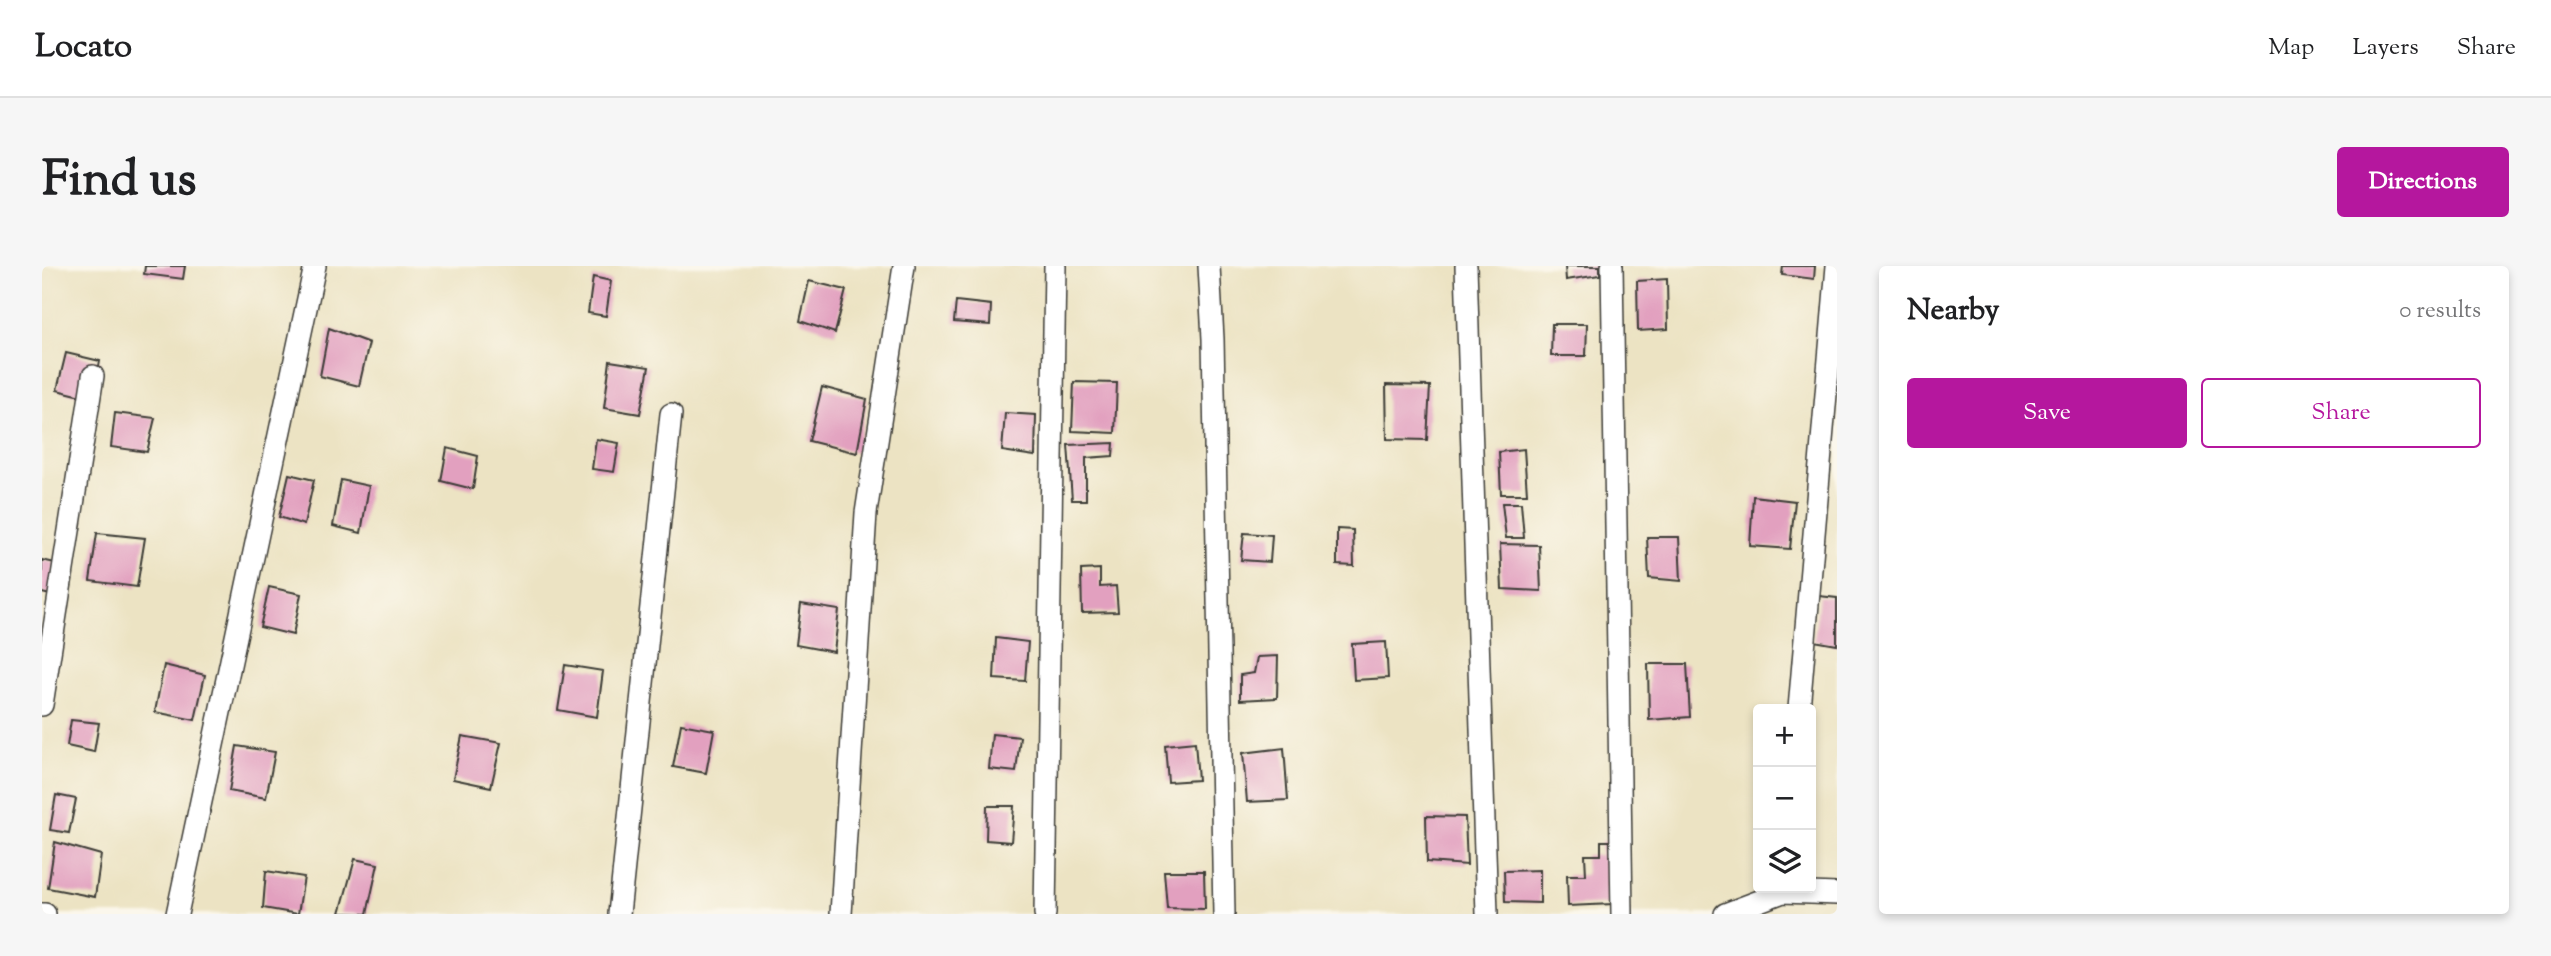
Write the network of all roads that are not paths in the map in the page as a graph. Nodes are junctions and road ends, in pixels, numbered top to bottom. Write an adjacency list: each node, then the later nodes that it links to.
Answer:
1 (315, 266): 15 (street)
2 (904, 266): 17 (street)
3 (1055, 266): 18 (street)
4 (1209, 266): 19 (street)
5 (1466, 266): 20 (street)
6 (1612, 266): 21 (street)
7 (1837, 266): 10 (street)
8 (93, 376): 11 (street)
9 (671, 414): 16 (street)
10 (1798, 704)
11 (42, 705)
12 (1816, 892): 14 (street)
13 (1776, 893): 22 (street)
14 (1837, 894)
15 (177, 914)
16 (619, 914)
17 (841, 914)
18 (1045, 914)
19 (1224, 914)
20 (1487, 914)
21 (1622, 914)
22 (1724, 914)

